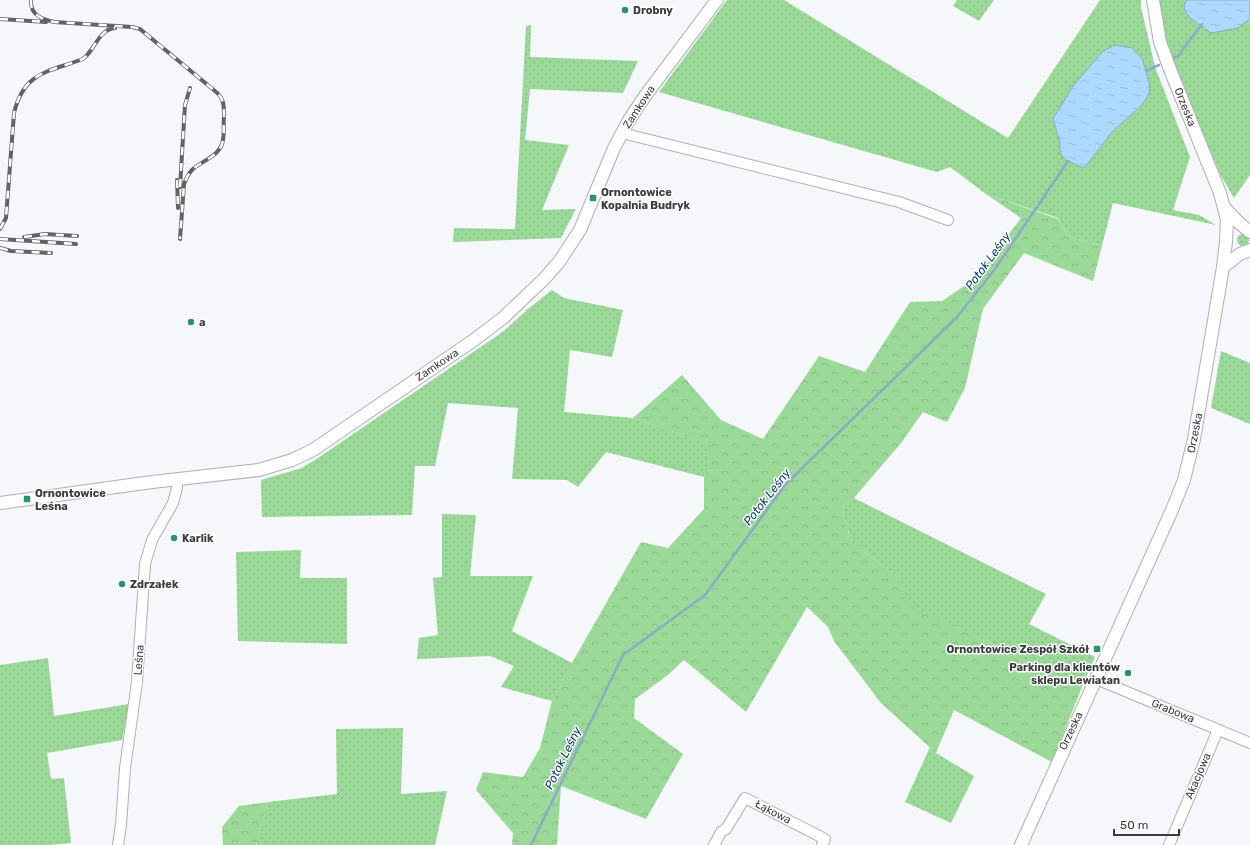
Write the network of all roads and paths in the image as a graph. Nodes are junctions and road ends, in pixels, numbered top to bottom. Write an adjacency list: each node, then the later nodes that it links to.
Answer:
1 (717, 0): 3 (street, Zamkowa)
2 (1153, 0): 4 (street, Orzeska)
3 (622, 133): 5 (street); 10 (street, Zamkowa)
4 (1224, 208): 6 (street); 7 (street, Orzeska)
5 (948, 220)
6 (1249, 231): 7 (street)
7 (1227, 237): 8 (street); 9 (street, Orzeska)
8 (1248, 251): 9 (street)
9 (1223, 267): 12 (street, Orzeska)
10 (177, 480): 11 (street, Zamkowa); 15 (street, Leśna)
11 (0, 503)
12 (1096, 679): 13 (street, Grabowa); 18 (street, Orzeska)
13 (1218, 730): 14 (street, Grabowa); 19 (street, Akacjowa)
14 (1250, 743)
15 (118, 845)
16 (714, 845): 17 (street, Łąkowa)
17 (822, 845)
18 (1021, 845)
19 (1169, 845)

